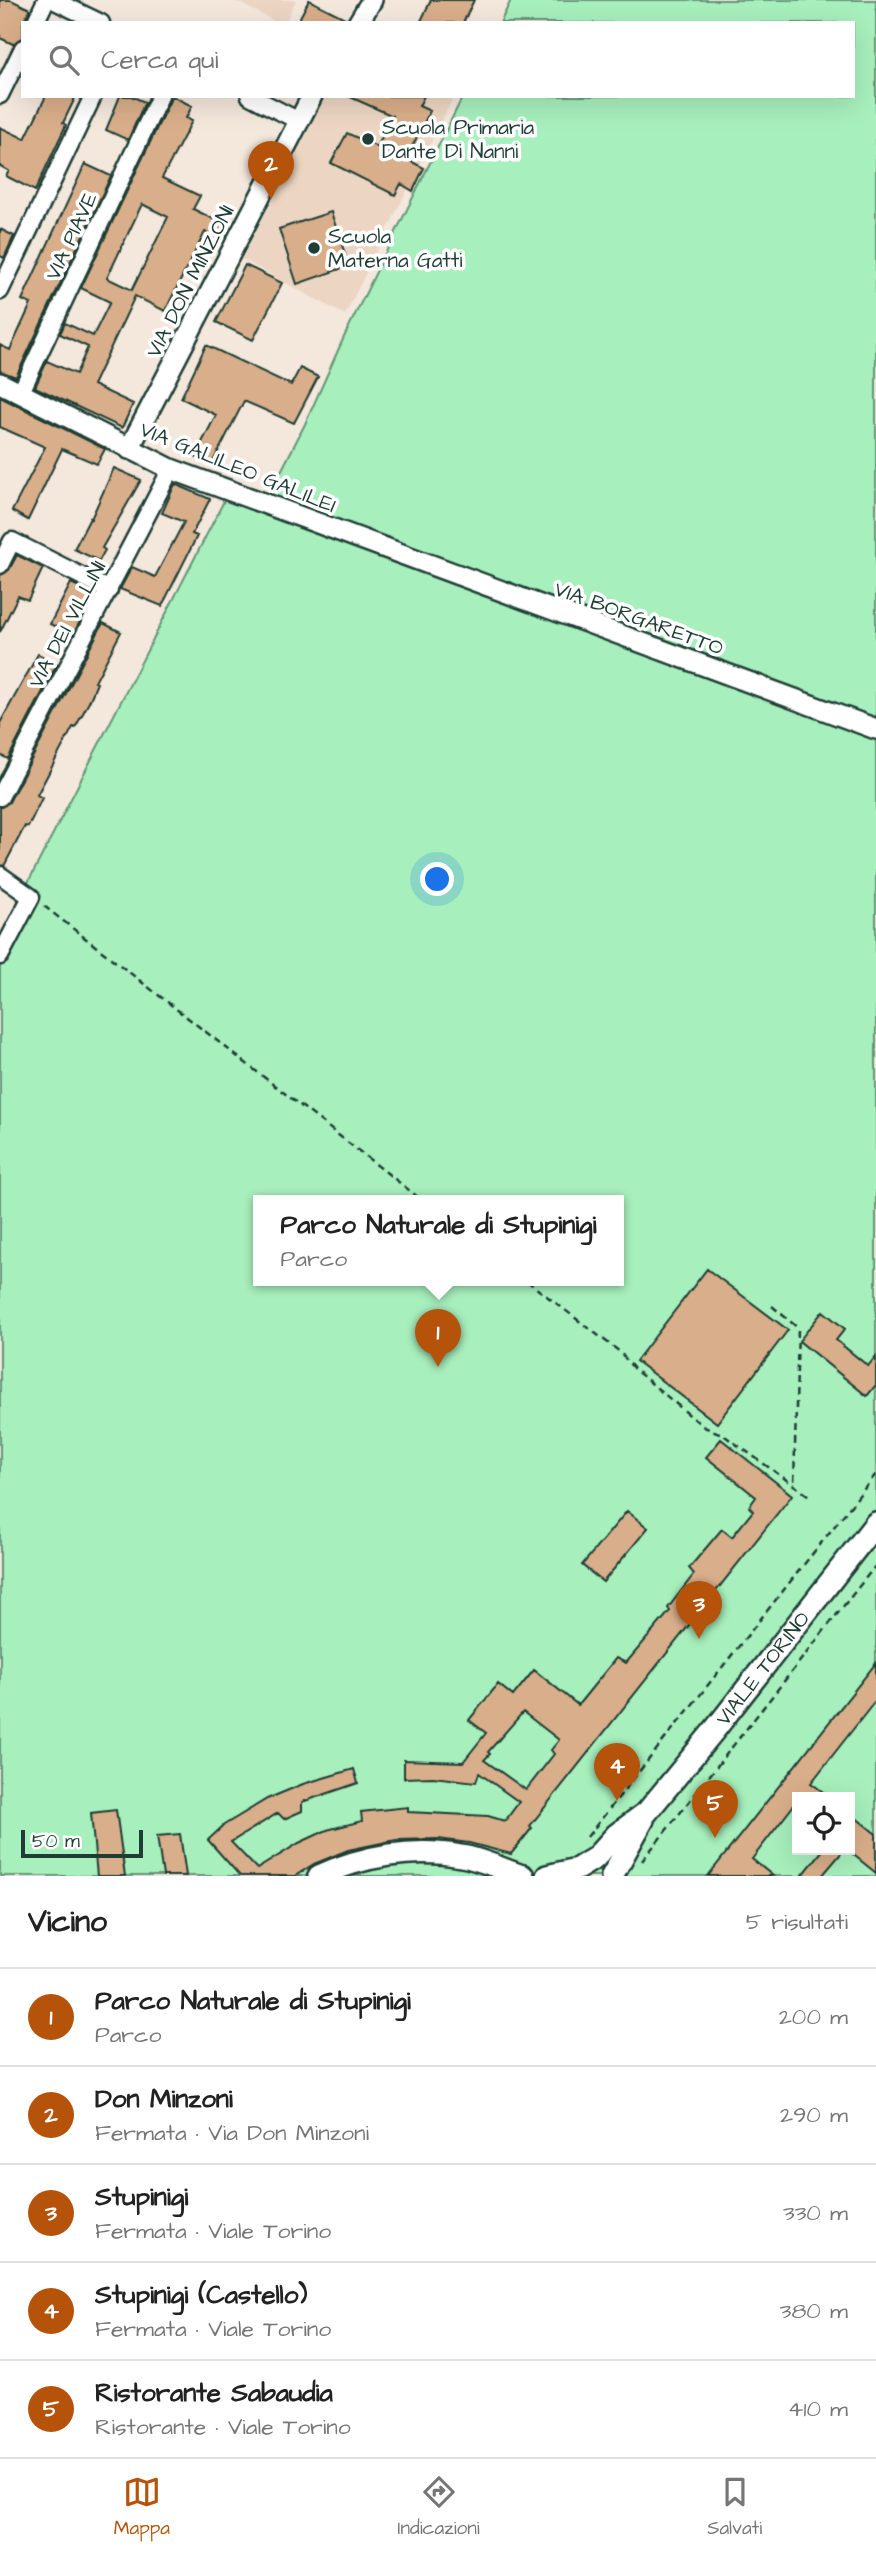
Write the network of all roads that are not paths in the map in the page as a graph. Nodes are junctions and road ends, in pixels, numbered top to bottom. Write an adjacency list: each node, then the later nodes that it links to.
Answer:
1 (46, 0): 4 (street)
2 (53, 0): 5 (street)
3 (372, 0): 6 (street)
4 (36, 21)
5 (97, 21)
6 (359, 21)
7 (21, 52): 8 (street)
8 (0, 95)
9 (92, 98): 14 (street)
10 (159, 98): 16 (street, VIA PIAVE)
11 (254, 98): 13 (street)
12 (311, 98): 13 (street, VIA DON MINZONI)
13 (299, 121): 17 (street, VIA DON MINZONI)
14 (0, 291)
15 (0, 383): 16 (street, VIA GALILEO GALILEI)
16 (20, 394): 17 (street, VIA GALILEO GALILEI)
17 (129, 449): 18 (street, VIA GALILEO GALILEI)
18 (171, 469): 19 (street, VIA GALILEO GALILEI); 21 (street, VIA DEI VILLINI)
19 (386, 550): 22 (street, VIA BORGARETTO)
20 (0, 565): 21 (street)
21 (109, 590): 23 (street, VIA DEI VILLINI)
22 (876, 729)
23 (0, 797)
24 (0, 875): 25 (street)
25 (0, 956)
26 (876, 1523): 27 (main road, VIALE TORINO)
27 (647, 1812): 30 (main road); 31 (main road)
28 (319, 1876): 29 (main road)
29 (523, 1876)
30 (547, 1876)
31 (612, 1876)

